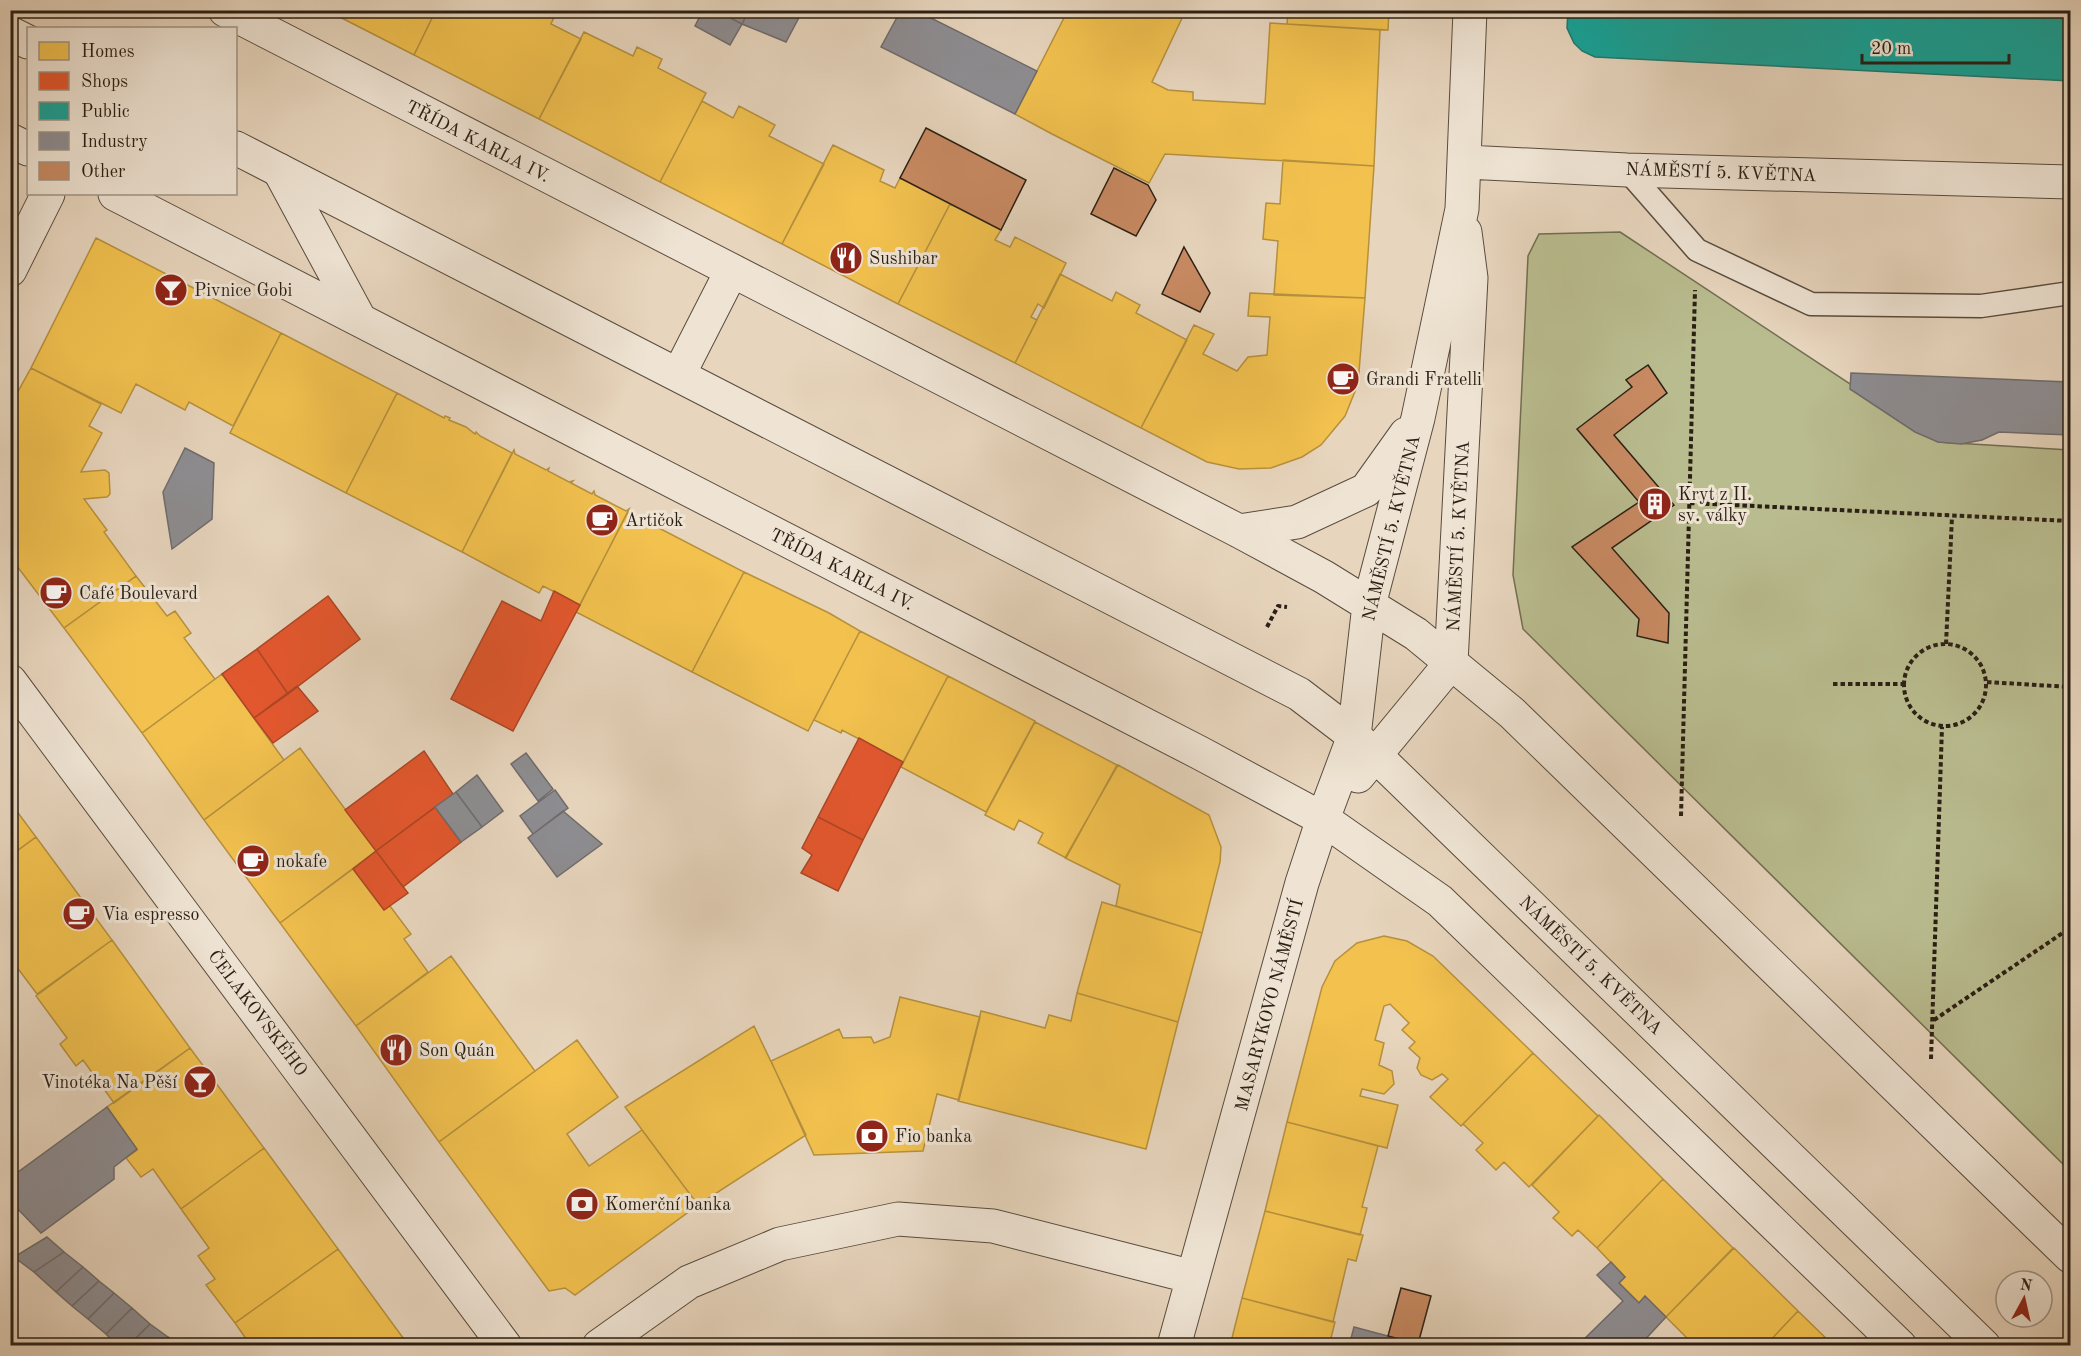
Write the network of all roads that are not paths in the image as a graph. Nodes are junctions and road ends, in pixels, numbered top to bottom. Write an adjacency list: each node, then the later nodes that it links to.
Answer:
1 (225, 10): 16 (street, TŘÍDA KARLA IV.)
2 (1470, 10): 8 (street)
3 (10, 33): 4 (street)
4 (27, 42)
5 (10, 140): 6 (street)
6 (27, 148)
7 (237, 149): 9 (street)
8 (1466, 162): 10 (street, NÁMĚSTÍ 5. KVĚTNA); 14 (street, NÁMĚSTÍ 5. KVĚTNA)
9 (279, 170): 18 (street); 19 (street)
10 (1627, 170): 11 (street, NÁMĚSTÍ 5. KVĚTNA); 17 (lane)
11 (2070, 182)
12 (48, 195): 15 (street)
13 (117, 195): 18 (street, TŘÍDA KARLA IV.)
14 (1462, 209): 20 (street, NÁMĚSTÍ 5. KVĚTNA); 24 (street, NÁMĚSTÍ 5. KVĚTNA)
15 (10, 270)
16 (731, 272): 19 (street); 21 (street, TŘÍDA KARLA IV.)
17 (2070, 293)
18 (360, 320): 27 (street, TŘÍDA KARLA IV.)
19 (679, 374): 26 (street)
20 (1418, 418): 21 (street, NÁMĚSTÍ 5. KVĚTNA); 22 (street, NÁMĚSTÍ 5. KVĚTNA)
21 (1239, 531): 22 (street, TŘÍDA KARLA IV.)
22 (1369, 605): 23 (street, TŘÍDA KARLA IV.); 26 (street, NÁMĚSTÍ 5. KVĚTNA)
23 (1416, 634): 24 (street, NÁMĚSTÍ 5. KVĚTNA)
24 (1451, 663): 26 (street); 28 (street, NÁMĚSTÍ 5. KVĚTNA)
25 (10, 681): 30 (street, ČELAKOVSKÉHO)
26 (1365, 746): 27 (street, MASARYKOVO NÁMĚSTÍ); 34 (street, NÁMĚSTÍ 5. KVĚTNA)
27 (1323, 819): 29 (street, MASARYKOVO NÁMĚSTÍ); 33 (street)
28 (2070, 1256)
29 (1193, 1277): 31 (street); 32 (street, MASARYKOVO NÁMĚSTÍ)
30 (505, 1346)
31 (599, 1346)
32 (1174, 1346)
33 (1900, 1346)
34 (1984, 1346)

